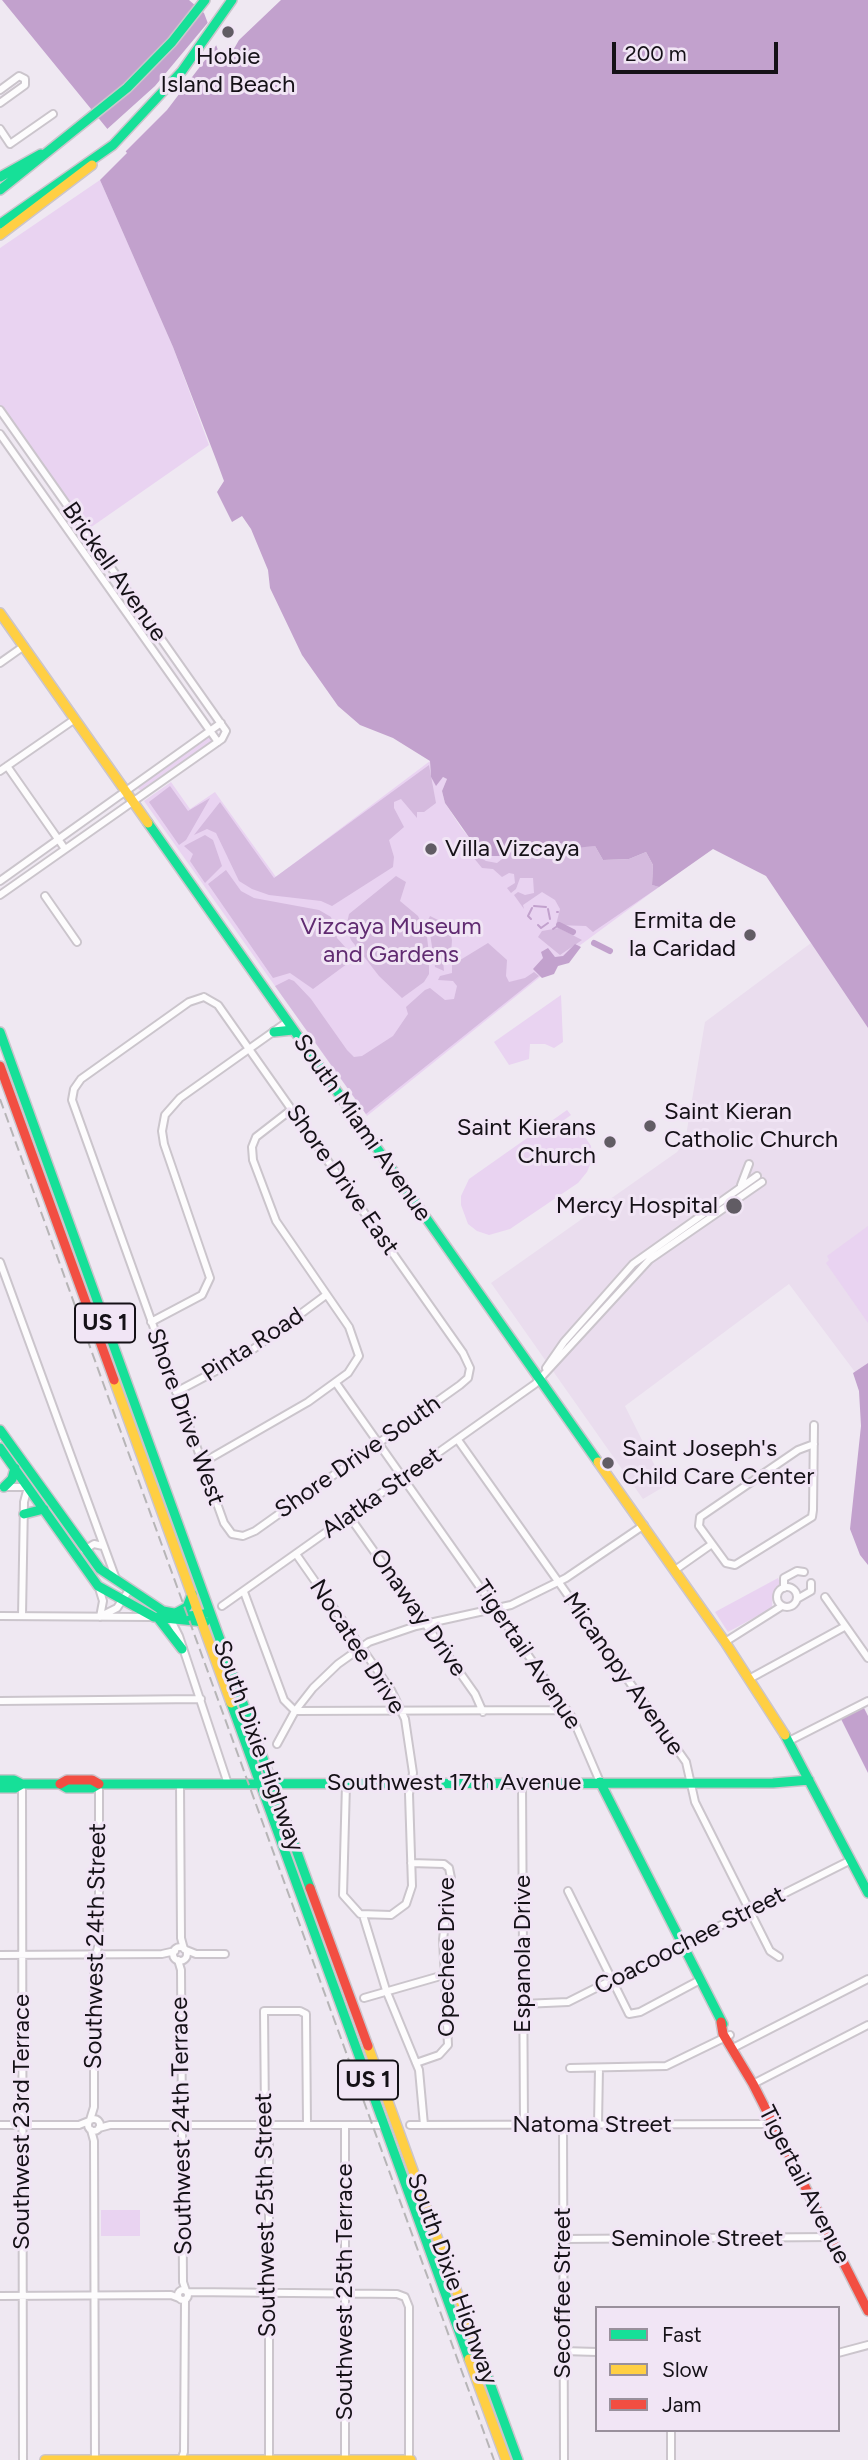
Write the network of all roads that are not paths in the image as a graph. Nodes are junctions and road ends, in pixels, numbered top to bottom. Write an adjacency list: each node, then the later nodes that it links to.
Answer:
1 (232, 0): 7 (main road)
2 (204, 1): 8 (main road)
3 (0, 90): 4 (street)
4 (0, 103)
5 (53, 114): 6 (street)
6 (0, 129)
7 (113, 145): 11 (main road); 12 (main road)
8 (41, 153): 9 (main road); 10 (main road)
9 (0, 177)
10 (0, 190)
11 (0, 224)
12 (0, 235)
13 (0, 410): 15 (street, Brickell Avenue)
14 (0, 434): 16 (street, Brickell Avenue)
15 (38, 464): 16 (street); 17 (street, Brickell Avenue)
16 (28, 472): 18 (street, Brickell Avenue)
17 (73, 513): 18 (street); 20 (street, Brickell Avenue)
18 (62, 521): 21 (street, Brickell Avenue)
19 (0, 613): 22 (main road, South Miami Avenue)
20 (150, 623): 21 (street); 24 (street, Brickell Avenue)
21 (140, 631): 25 (street, Brickell Avenue)
22 (24, 646): 23 (street); 26 (main road, South Miami Avenue)
23 (0, 663)
24 (189, 677): 25 (street); 27 (street, Brickell Avenue)
25 (178, 685): 28 (street, Brickell Avenue)
26 (75, 719): 30 (street); 32 (main road, South Miami Avenue)
27 (221, 723): 28 (street); 29 (street, Brickell Avenue)
28 (210, 732): 29 (street, Brickell Avenue); 32 (street)
29 (218, 742): 33 (street)
30 (7, 766): 31 (street); 34 (street)
31 (0, 771)
32 (126, 791): 33 (main road, South Miami Avenue); 34 (street)
33 (133, 801): 35 (street); 40 (main road, South Miami Avenue)
34 (58, 839): 35 (street); 36 (street)
35 (65, 849): 37 (street)
36 (0, 881)
37 (0, 895)
38 (45, 896): 39 (street)
39 (77, 942)
40 (290, 1026): 42 (main road); 59 (main road, South Miami Avenue)
41 (0, 1032): 104 (main road, South Dixie Highway / US 1)
42 (274, 1032): 43 (street)
43 (249, 1049): 45 (street, Shore Drive East); 46 (street, Shore Drive East); 55 (street)
44 (0, 1066): 93 (main road, South Dixie Highway / US 1)
45 (73, 1093): 55 (street, Shore Drive West)
46 (292, 1109): 54 (street); 58 (street, Shore Drive East)
47 (749, 1164): 49 (street)
48 (759, 1179): 49 (street)
49 (737, 1193): 50 (street)
50 (687, 1229): 52 (street); 53 (street)
51 (0, 1262): 79 (street)
52 (615, 1282): 53 (street); 56 (street)
53 (619, 1292): 57 (street)
54 (326, 1295): 60 (street); 61 (street, Pinta Road)
55 (151, 1322): 61 (street, Shore Drive West)
56 (583, 1322): 57 (street); 59 (street)
57 (591, 1326): 59 (street)
58 (470, 1370): 65 (street, Shore Drive South)
59 (540, 1379): 64 (street, Alatka Street); 76 (main road, South Miami Avenue)
60 (336, 1383): 65 (street, Tigertail Avenue); 68 (street)
61 (176, 1392): 68 (street, Shore Drive West)
62 (814, 1425): 66 (street)
63 (0, 1430): 71 (main road)
64 (458, 1440): 70 (street, Alatka Street); 87 (street, Micanopy Avenue)
65 (378, 1443): 70 (street, Tigertail Avenue); 77 (street, Shore Drive South)
66 (814, 1444): 78 (street); 78 (street)
67 (0, 1448): 69 (main road)
68 (202, 1462): 77 (street, Shore Drive West)
69 (15, 1468): 71 (main road); 72 (main road)
70 (403, 1478): 75 (street, Alatka Street); 99 (street, Tigertail Avenue)
71 (32, 1484): 72 (street); 73 (main road); 74 (street); 80 (main road)
72 (2, 1487)
73 (44, 1509): 74 (main road); 83 (main road)
74 (24, 1514): 101 (street)
75 (349, 1516): 81 (street, Alatka Street); 107 (street, Onaway Drive)
76 (645, 1525): 84 (main road, South Miami Avenue); 87 (street)
77 (240, 1536)
78 (712, 1544): 84 (street)
79 (103, 1546): 80 (street); 82 (street); 86 (street)
80 (84, 1550): 82 (main road)
81 (296, 1554): 92 (street, Alatka Street); 111 (street, Nocatee Drive)
82 (93, 1562): 83 (street); 86 (main road)
83 (84, 1570): 89 (main road)
84 (675, 1570): 110 (main road, South Miami Avenue)
85 (804, 1572): 90 (street)
86 (117, 1582): 91 (main road)
87 (558, 1582): 99 (street); 129 (street, Micanopy Avenue)
88 (811, 1583): 95 (street)
89 (98, 1586): 96 (main road); 103 (street)
90 (784, 1588): 95 (street); 98 (street)
91 (129, 1590): 96 (street); 102 (main road)
92 (244, 1592): 97 (street, Alatka Street); 119 (street)
93 (192, 1594): 102 (main road); 105 (main road, South Dixie Highway / US 1)
94 (825, 1597): 108 (street)
95 (796, 1599): 98 (street)
96 (122, 1601): 102 (main road); 103 (street)
97 (222, 1606)
98 (782, 1606): 110 (street)
99 (496, 1609): 107 (street); 118 (street, Tigertail Avenue)
100 (0, 1616): 101 (street)
101 (22, 1616): 103 (street)
102 (165, 1616): 103 (street); 105 (main road); 106 (main road); 109 (street); 112 (main road)
103 (100, 1617)
104 (212, 1617): 105 (main road); 135 (main road, South Dixie Highway / US 1)
105 (201, 1619): 106 (main road); 134 (main road, South Dixie Highway / US 1)
106 (187, 1622): 109 (main road)
107 (426, 1624): 111 (street); 120 (street, Onaway Drive)
108 (844, 1628): 113 (street); 114 (street)
109 (179, 1636): 112 (street)
110 (725, 1642): 114 (main road, South Miami Avenue)
111 (361, 1647): 119 (street); 121 (street, Nocatee Drive)
112 (182, 1649): 115 (street)
113 (868, 1658)
114 (749, 1679): 122 (main road, South Miami Avenue)
115 (201, 1699): 116 (street); 133 (street)
116 (0, 1701)
117 (868, 1701): 122 (street)
118 (567, 1710): 120 (street); 126 (street, Tigertail Avenue)
119 (295, 1711): 121 (street); 123 (street)
120 (483, 1712): 121 (street)
121 (404, 1713): 127 (street, Nocatee Drive)
122 (789, 1741): 125 (main road, South Miami Avenue)
123 (277, 1744)
124 (0, 1780): 130 (main road, Southwest 17th Avenue)
125 (809, 1780): 129 (main road, Southwest 17th Avenue); 138 (main road, South Miami Avenue)
126 (600, 1782): 128 (main road, Southwest 17th Avenue); 129 (main road, Southwest 17th Avenue); 144 (main road, Tigertail Avenue)
127 (411, 1783): 128 (main road, Southwest 17th Avenue); 136 (main road, Southwest 17th Avenue); 139 (street, Nocatee Drive)
128 (522, 1783): 157 (street, Espanola Drive)
129 (689, 1783): 142 (street, Micanopy Avenue)
130 (22, 1784): 131 (main road, Southwest 17th Avenue); 137 (main road, Southwest 17th Avenue); 147 (street, Southwest 23rd Terrace)
131 (99, 1784): 132 (main road, Southwest 17th Avenue); 148 (street, Southwest 24th Street)
132 (180, 1784): 133 (main road, Southwest 17th Avenue); 145 (street)
133 (228, 1784): 134 (main road, Southwest 17th Avenue)
134 (260, 1784): 135 (main road, Southwest 17th Avenue); 173 (main road, South Dixie Highway / US 1)
135 (273, 1784): 136 (main road, Southwest 17th Avenue); 179 (main road, South Dixie Highway / US 1)
136 (346, 1784): 143 (street)
137 (0, 1788)
138 (851, 1860): 141 (main road, South Miami Avenue); 142 (street, Coacoochee Street)
139 (411, 1863): 143 (street, Nocatee Drive); 151 (street, Opechee Drive)
140 (568, 1891): 154 (street)
141 (868, 1893)
142 (751, 1911): 144 (street, Coacoochee Street); 150 (street, Micanopy Avenue)
143 (363, 1915): 155 (street)
144 (682, 1945): 153 (main road, Tigertail Avenue); 154 (street, Coacoochee Street)
145 (181, 1954): 148 (street); 149 (street); 165 (street, Southwest 24th Terrace)
146 (0, 1955): 147 (street)
147 (22, 1955): 148 (street); 169 (street, Southwest 23rd Terrace)
148 (96, 1955): 170 (street, Southwest 24th Street)
149 (225, 1955)
150 (779, 1957)
151 (444, 1975): 155 (street); 161 (street, Opechee Drive)
152 (868, 1979): 160 (street)
153 (700, 1980): 154 (street); 159 (main road, Tigertail Avenue)
154 (612, 1981): 157 (street, Coacoochee Street)
155 (386, 1990): 156 (street); 161 (street)
156 (364, 1998)
157 (523, 2004): 176 (street, Espanola Drive)
158 (868, 2025): 164 (street)
159 (728, 2037): 160 (main road, Tigertail Avenue); 163 (street)
160 (735, 2047): 164 (main road, Tigertail Avenue)
161 (416, 2063): 175 (street)
162 (570, 2068): 163 (street)
163 (599, 2068): 178 (street)
164 (753, 2084): 167 (main road, Tigertail Avenue)
165 (182, 2124): 166 (street); 170 (street); 187 (street, Southwest 24th Terrace)
166 (266, 2124): 171 (street); 171 (street, Southwest 25th Street); 182 (street, Southwest 25th Street)
167 (773, 2124): 178 (street, Natoma Street); 180 (main road, Tigertail Avenue)
168 (0, 2125): 169 (street)
169 (22, 2125): 170 (street); 186 (street, Southwest 23rd Terrace)
170 (94, 2125): 184 (street, Southwest 24th Street)
171 (307, 2125): 172 (street)
172 (345, 2125): 173 (street); 183 (street, Southwest 25th Terrace)
173 (384, 2125): 179 (main road); 201 (main road, South Dixie Highway / US 1)
174 (410, 2125): 175 (street, Natoma Street)
175 (424, 2125): 176 (street, Natoma Street)
176 (524, 2125): 177 (street, Natoma Street)
177 (563, 2125): 178 (street, Natoma Street); 181 (street, Secoffee Street)
178 (598, 2125)
179 (398, 2131): 202 (main road, South Dixie Highway / US 1)
180 (831, 2237): 181 (street, Seminole Street); 188 (main road, Tigertail Avenue)
181 (563, 2239): 190 (street, Secoffee Street)
182 (268, 2292): 183 (street); 187 (street); 198 (street, Southwest 25th Street)
183 (345, 2294): 199 (street, Southwest 25th Terrace); 200 (street)
184 (94, 2295): 186 (street); 187 (street); 196 (street, Southwest 24th Street)
185 (0, 2296): 186 (street)
186 (22, 2296): 194 (street, Southwest 23rd Terrace)
187 (184, 2296): 197 (street, Southwest 24th Terrace)
188 (868, 2311)
189 (868, 2344): 192 (street)
190 (563, 2351): 191 (street); 203 (street, Secoffee Street)
191 (595, 2352)
192 (840, 2352)
193 (671, 2432): 204 (street)
194 (23, 2460)
195 (45, 2460): 196 (main road)
196 (95, 2460): 197 (main road)
197 (181, 2460): 198 (main road)
198 (269, 2460): 199 (main road)
199 (345, 2460): 200 (main road)
200 (410, 2460)
201 (506, 2460)
202 (518, 2460)
203 (564, 2460)
204 (671, 2460)

